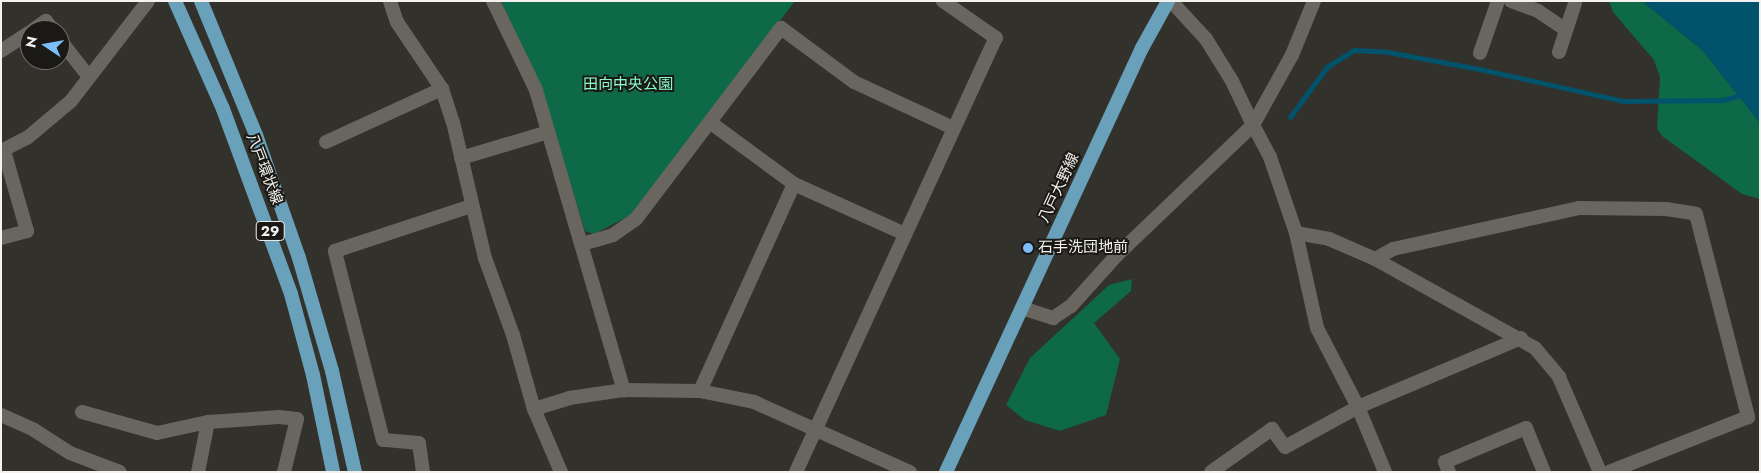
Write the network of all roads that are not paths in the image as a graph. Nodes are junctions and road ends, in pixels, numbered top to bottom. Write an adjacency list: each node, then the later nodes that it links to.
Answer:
1 (148, 1): 18 (street)
2 (175, 1): 47 (main road, 八戸環状線 / 29)
3 (201, 1): 48 (main road, 八戸環状線 / 29)
4 (390, 1): 19 (street)
5 (493, 1): 23 (street)
6 (943, 1): 22 (street)
7 (1169, 1): 21 (street); 34 (main road, 八戸大野線)
8 (1314, 1): 21 (street)
9 (1498, 1): 17 (street)
10 (1511, 1): 12 (street)
11 (1575, 2): 12 (street)
12 (1566, 30): 15 (street)
13 (20, 39): 14 (street)
14 (1, 52)
15 (1559, 52)
16 (70, 53): 18 (street)
17 (1480, 53)
18 (89, 77): 25 (street)
19 (442, 89): 24 (street); 26 (street)
20 (711, 123): 22 (street); 27 (street); 32 (street)
21 (1253, 125): 29 (street); 34 (street)
22 (954, 128): 30 (street)
23 (548, 132): 26 (street); 32 (street)
24 (326, 142)
25 (3, 151): 31 (street)
26 (461, 158): 28 (street)
27 (794, 184): 30 (street); 37 (street)
28 (471, 206): 39 (street); 49 (street)
29 (1296, 233): 33 (street); 38 (street)
30 (905, 234): 43 (street)
31 (1, 238)
32 (582, 244): 36 (street)
33 (1375, 259): 35 (street); 59 (street)
34 (1022, 308): 53 (main road, 八戸大野線)
35 (1521, 338): 38 (street); 58 (street)
36 (624, 390): 37 (street); 39 (street)
37 (700, 391): 43 (street)
38 (1358, 407): 54 (street); 55 (street)
39 (534, 409): 50 (street)
40 (82, 412): 42 (street)
41 (1, 416): 44 (street)
42 (208, 422): 45 (street); 46 (street)
43 (816, 428): 51 (street); 52 (street)
44 (120, 472)
45 (198, 472)
46 (284, 472)
47 (333, 472)
48 (356, 472)
49 (423, 472)
50 (561, 472)
51 (796, 472)
52 (910, 472)
53 (946, 472)
54 (1211, 472)
55 (1384, 472)
56 (1449, 472): 57 (street)
57 (1544, 472)
58 (1600, 472)
59 (1609, 472)

